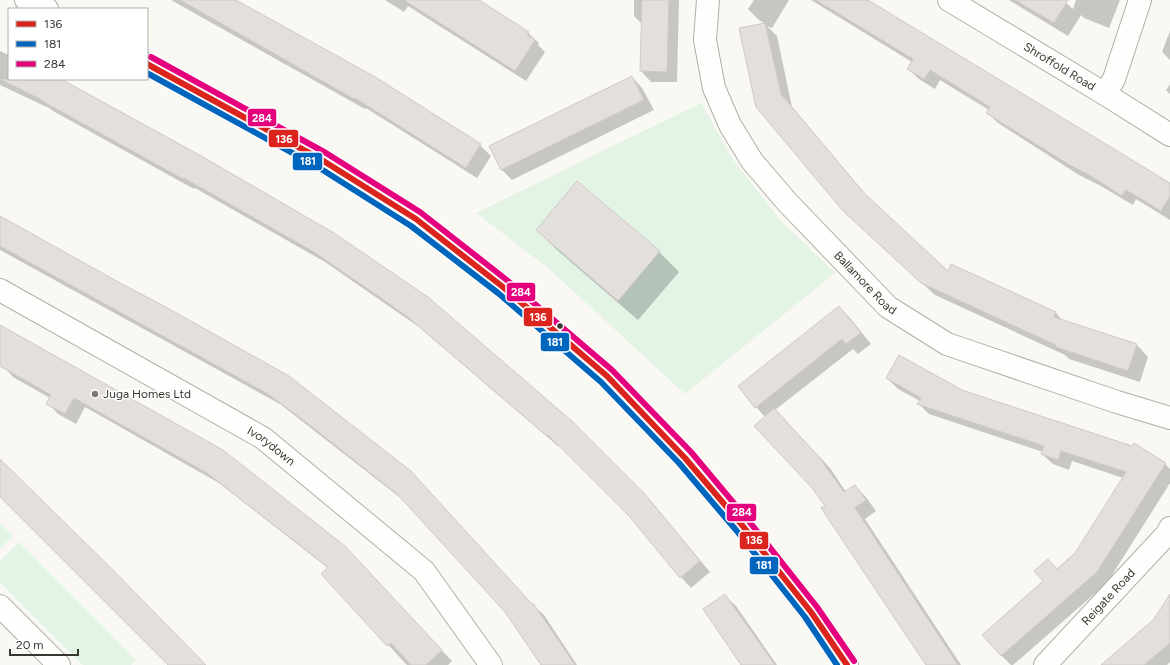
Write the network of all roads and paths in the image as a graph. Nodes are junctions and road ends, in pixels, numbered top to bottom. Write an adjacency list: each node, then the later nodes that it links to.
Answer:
1 (26, 0): 5 (street)
2 (708, 0): 10 (street, Ballamore Road)
3 (949, 0): 7 (street, Shroffold Road)
4 (1140, 0): 7 (street)
5 (45, 8)
6 (148, 65): 15 (street)
7 (1105, 94): 8 (street, Shroffold Road)
8 (1170, 135)
9 (0, 290): 14 (street, Ivorydown)
10 (1170, 418)
11 (1170, 528): 16 (street, Reigate Road)
12 (0, 606): 13 (street)
13 (60, 665)
14 (492, 665)
15 (847, 665)
16 (1045, 665)

